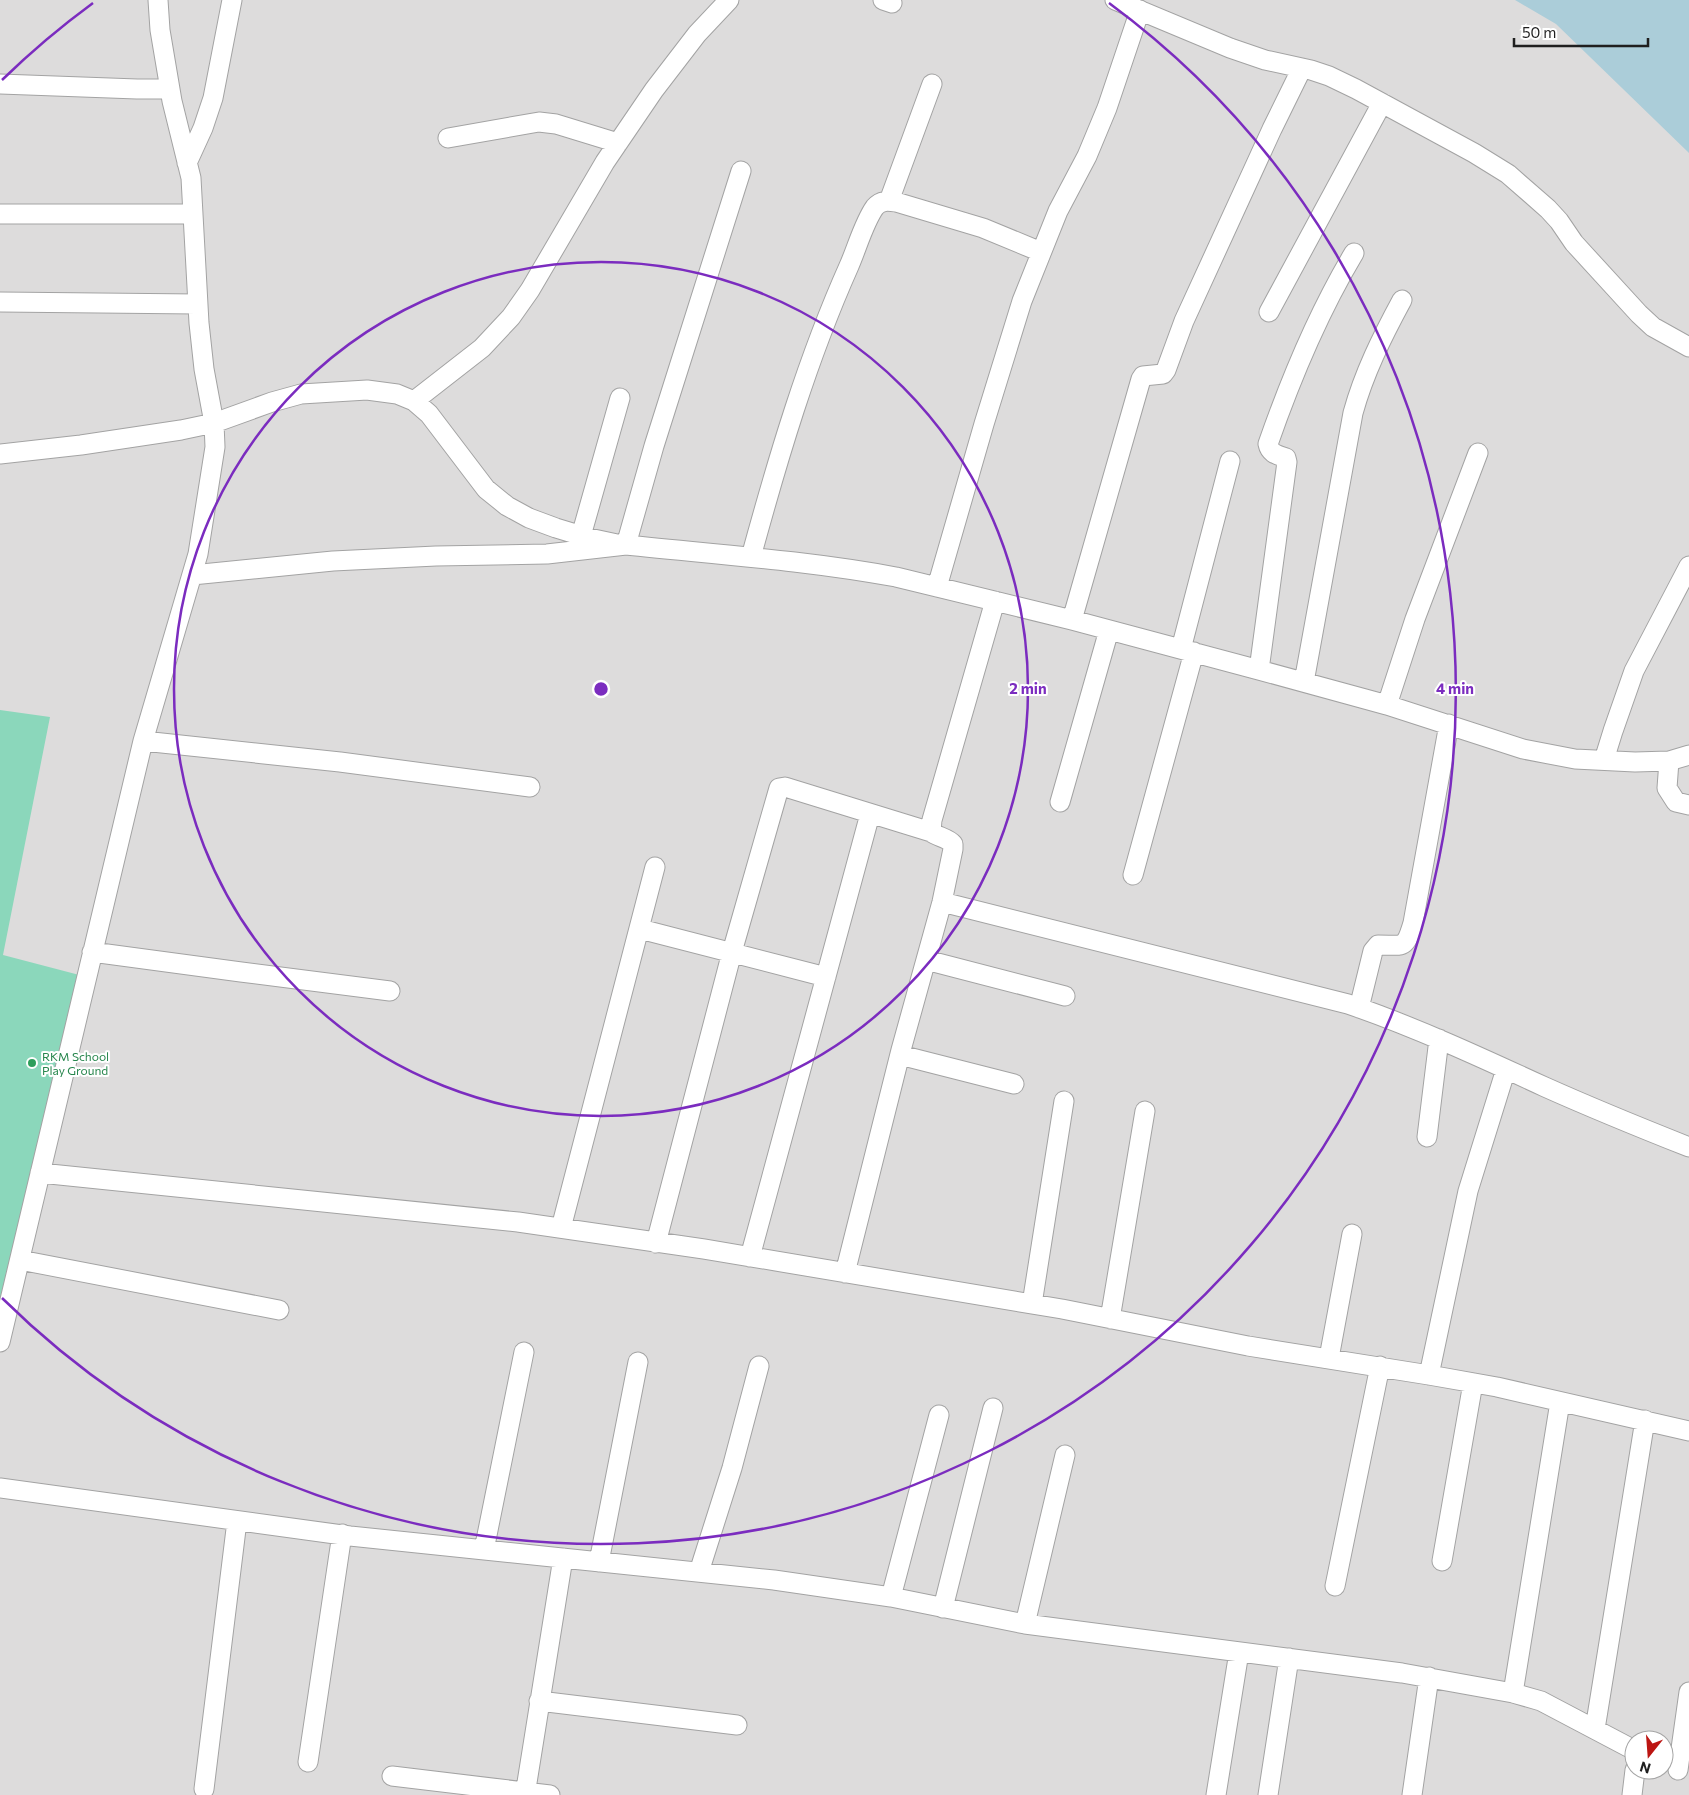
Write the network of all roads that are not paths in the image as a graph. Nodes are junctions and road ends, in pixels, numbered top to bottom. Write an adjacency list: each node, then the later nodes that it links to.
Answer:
1 (158, 0): 9 (street)
2 (232, 0): 13 (street)
3 (729, 0): 12 (street)
4 (1115, 0): 5 (street)
5 (1140, 10): 6 (street); 18 (street)
6 (1302, 68): 10 (street); 38 (street)
7 (0, 84): 9 (street)
8 (932, 84): 15 (street)
9 (170, 89): 13 (street)
10 (1382, 103): 23 (street); 24 (street)
11 (448, 138): 12 (street)
12 (618, 143): 26 (street)
13 (187, 163): 17 (street)
14 (741, 171): 32 (street)
15 (889, 201): 18 (street); 33 (street)
16 (0, 214): 17 (street)
17 (194, 214): 22 (street)
18 (1041, 252): 36 (street)
19 (1354, 253): 41 (street)
20 (1402, 300): 42 (street)
21 (0, 302): 22 (street)
22 (197, 304): 27 (street)
23 (1269, 312)
24 (1689, 347)
25 (620, 398): 31 (street)
26 (414, 401): 27 (street); 31 (street)
27 (214, 423): 29 (street); 35 (street)
28 (1478, 453): 43 (street)
29 (0, 454)
30 (1230, 461): 40 (street)
31 (581, 536): 32 (street)
32 (626, 545): 33 (street); 35 (street)
33 (751, 557): 36 (street)
34 (1689, 566): 47 (street)
35 (192, 574): 45 (street)
36 (937, 587): 37 (street)
37 (996, 601): 38 (street); 53 (street)
38 (1072, 620): 39 (street)
39 (1109, 630): 40 (street); 50 (street)
40 (1188, 650): 41 (street); 55 (street)
41 (1259, 670): 42 (street)
42 (1304, 682): 43 (street)
43 (1387, 705): 44 (street)
44 (1448, 724): 47 (street); 64 (street)
45 (143, 742): 49 (street); 58 (street)
46 (1689, 756): 48 (street)
47 (1604, 760): 48 (street)
48 (1669, 761): 51 (street)
49 (530, 787)
50 (1060, 802)
51 (1689, 805)
52 (870, 814): 53 (street); 59 (street); 61 (street)
53 (931, 832): 56 (street)
54 (655, 867): 57 (street)
55 (1133, 875)
56 (942, 902): 60 (street); 64 (street)
57 (640, 929): 59 (street); 74 (street)
58 (92, 952): 62 (street); 73 (street)
59 (732, 952): 61 (street); 76 (street)
60 (926, 960): 63 (street); 66 (street)
61 (826, 976): 77 (street)
62 (390, 991)
63 (1065, 996)
64 (1359, 1008): 65 (street)
65 (1439, 1039): 67 (street); 71 (street)
66 (900, 1055): 68 (street); 79 (street)
67 (1506, 1069): 72 (street); 89 (street)
68 (1014, 1084)
69 (1064, 1101): 80 (street)
70 (1145, 1111): 82 (street)
71 (1427, 1137)
72 (1689, 1147)
73 (40, 1173): 74 (street); 78 (street)
74 (561, 1228): 76 (street)
75 (1352, 1234): 85 (street)
76 (656, 1242): 77 (street)
77 (750, 1257): 79 (street)
78 (20, 1260): 81 (street); 83 (street)
79 (845, 1273): 80 (street)
80 (1032, 1304): 82 (street)
81 (279, 1310)
82 (1110, 1319): 85 (street)
83 (0, 1342)
84 (524, 1352): 100 (street)
85 (1330, 1358): 88 (street)
86 (638, 1362): 103 (street)
87 (758, 1366): 104 (street)
88 (1380, 1366): 89 (street); 105 (street)
89 (1429, 1374): 90 (street)
90 (1473, 1383): 91 (street); 102 (street)
91 (1560, 1402): 94 (street); 113 (street)
92 (993, 1408): 107 (street)
93 (940, 1415): 106 (street)
94 (1645, 1420): 95 (street); 116 (street)
95 (1689, 1431)
96 (1065, 1455): 108 (street)
97 (0, 1488): 98 (street)
98 (237, 1521): 99 (street); 122 (street)
99 (342, 1534): 100 (street); 118 (street)
100 (484, 1550): 101 (street)
101 (563, 1558): 103 (street); 114 (street)
102 (1442, 1561)
103 (599, 1562): 104 (street)
104 (699, 1572): 106 (street)
105 (1335, 1586)
106 (891, 1598): 107 (street)
107 (943, 1608): 108 (street)
108 (1025, 1624): 109 (street)
109 (1239, 1652): 110 (street); 125 (street)
110 (1289, 1658): 111 (street); 126 (street)
111 (1428, 1677): 113 (street); 127 (street)
112 (1689, 1692): 119 (street)
113 (1513, 1693): 116 (street)
114 (539, 1701): 115 (street); 123 (street)
115 (737, 1725)
116 (1595, 1729): 117 (street)
117 (1624, 1745)
118 (308, 1762)
119 (1677, 1770)
120 (392, 1776): 123 (street)
121 (1634, 1780): 128 (street)
122 (204, 1789)
123 (525, 1794): 124 (street)
124 (550, 1795)
125 (1216, 1795)
126 (1268, 1795)
127 (1412, 1795)
128 (1632, 1795)

